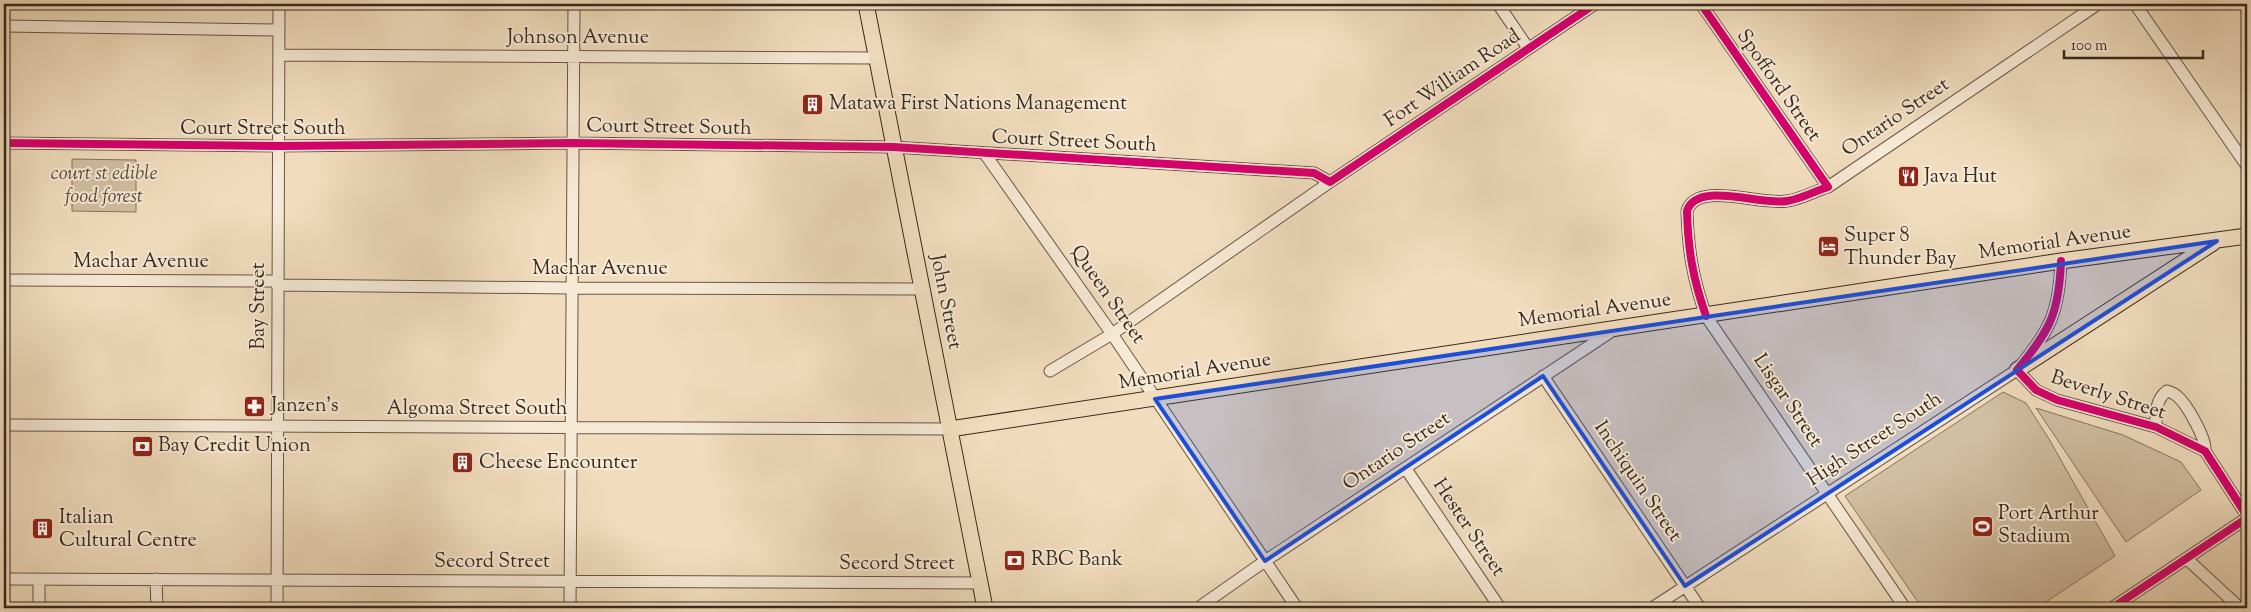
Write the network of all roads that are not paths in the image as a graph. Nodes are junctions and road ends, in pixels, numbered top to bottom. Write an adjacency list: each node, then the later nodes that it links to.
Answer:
1 (279, 4): 10 (street, Bay Street)
2 (574, 4): 13 (street)
3 (866, 4): 14 (main road, John Street)
4 (1498, 4): 11 (street)
5 (1595, 4): 11 (street, Fort William Road)
6 (1701, 4): 22 (street, Spofford Street)
7 (2098, 4): 22 (street, Ontario Street)
8 (2134, 4): 20 (street)
9 (4, 26): 10 (street)
10 (280, 30): 12 (street, Bay Street)
11 (1528, 48): 21 (street, Fort William Road)
12 (280, 55): 13 (street, Johnson Avenue); 17 (street, Bay Street)
13 (575, 57): 14 (street, Johnson Avenue); 16 (street)
14 (876, 58): 18 (main road, John Street)
15 (4, 143): 17 (street, Court Street South)
16 (572, 144): 17 (street, Court Street South); 18 (street, Court Street South); 29 (street)
17 (279, 146): 28 (street, Bay Street)
18 (893, 146): 19 (street, Court Street South); 30 (main road, John Street)
19 (985, 154): 21 (street, Court Street South); 33 (street, Queen Street)
20 (2247, 166)
21 (1330, 182): 33 (street, Fort William Road)
22 (1828, 187): 23 (street, Ontario Street)
23 (1694, 199): 31 (street, Lisgar Street)
24 (2247, 236): 25 (main road, Memorial Avenue)
25 (2217, 241): 26 (main road, Memorial Avenue); 34 (main road)
26 (2060, 261): 31 (main road, Memorial Avenue); 34 (street, High Street South)
27 (4, 280): 28 (street, Machar Avenue)
28 (277, 283): 29 (street, Machar Avenue); 39 (street, Bay Street)
29 (571, 288): 30 (street, Machar Avenue); 41 (street)
30 (922, 289): 42 (main road, John Street)
31 (1706, 316): 32 (main road, Memorial Avenue); 45 (street, Lisgar Street)
32 (1618, 327): 36 (street, Ontario Street); 37 (main road, Memorial Avenue)
33 (1112, 334): 35 (street, Fort William Road); 37 (street, Queen Street)
34 (2017, 370): 40 (street, Beverly Street); 45 (street, High Street South)
35 (1050, 371)
36 (1543, 376): 44 (street, Ontario Street); 55 (street, Inchiquin Street)
37 (1155, 399): 42 (main road, Memorial Avenue); 48 (street, Queen Street)
38 (4, 425): 39 (street, Algoma Street South)
39 (277, 426): 41 (street, Algoma Street South); 52 (street, Bay Street)
40 (2156, 427): 43 (street, Beverly Street); 43 (street, Beverly Street)
41 (570, 428): 42 (street, Algoma Street South); 53 (street)
42 (950, 429): 54 (main road, John Street)
43 (2205, 451): 46 (street, Beverly Street)
44 (1406, 469): 48 (street, Ontario Street); 63 (street, Hester Street)
45 (1827, 493): 55 (street, High Street South); 66 (street, Lisgar Street)
46 (2247, 517): 47 (street)
47 (2187, 559): 67 (street); 68 (street)
48 (1265, 561): 61 (street, Ontario Street); 62 (street, Queen Street)
49 (4, 579): 50 (street, Secord Street)
50 (39, 579): 51 (street, Secord Street); 56 (street)
51 (156, 579): 52 (street, Secord Street); 57 (street)
52 (277, 580): 53 (street, Secord Street); 58 (street, Bay Street)
53 (570, 581): 54 (street, Secord Street); 59 (street)
54 (980, 583): 60 (main road, John Street)
55 (1686, 586): 64 (street, High Street South); 65 (street, Inchiquin Street)
56 (39, 608)
57 (156, 608)
58 (277, 608)
59 (570, 608)
60 (985, 608)
61 (1198, 608)
62 (1297, 608)
63 (1500, 608)
64 (1652, 608)
65 (1700, 608)
66 (1905, 608)
67 (2112, 608)
68 (2240, 608)

